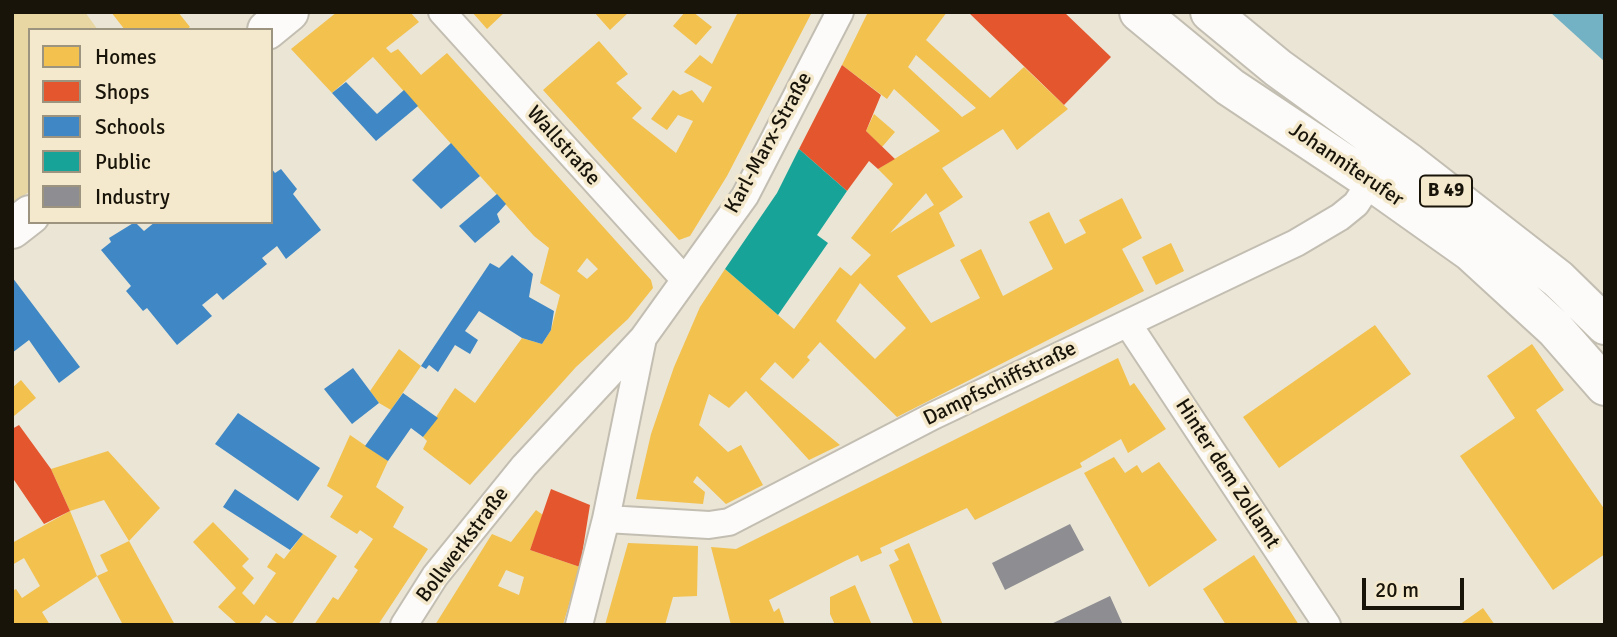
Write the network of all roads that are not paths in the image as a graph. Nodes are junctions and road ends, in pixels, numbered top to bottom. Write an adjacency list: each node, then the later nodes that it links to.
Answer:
1 (289, 12): 6 (main road)
2 (442, 12): 11 (street, Wallstraße)
3 (840, 12): 11 (street, Karl-Marx-Straße)
4 (1139, 12): 8 (main road, Johanniterufer / B 49)
5 (1210, 12): 7 (main road, Johanniterufer / B 49)
6 (269, 28)
7 (1367, 133): 8 (main road); 13 (main road, Johanniterufer / B 49)
8 (1371, 181): 12 (street, Dampfschiffstraße); 15 (main road, Johanniterufer / B 49)
9 (28, 217): 10 (main road)
10 (12, 229)
11 (684, 279): 14 (street, Karl-Marx-Straße)
12 (1128, 324): 17 (street, Dampfschiffstraße); 20 (street, Hinter dem Zollamt)
13 (1605, 325)
14 (643, 338): 16 (street, Karl-Marx-Straße); 17 (street, Karl-Marx-Straße)
15 (1605, 386)
16 (524, 466): 18 (street, Bollwerkstraße)
17 (606, 519): 19 (street, Karl-Marx-Straße)
18 (404, 625)
19 (579, 625)
20 (1327, 625)

